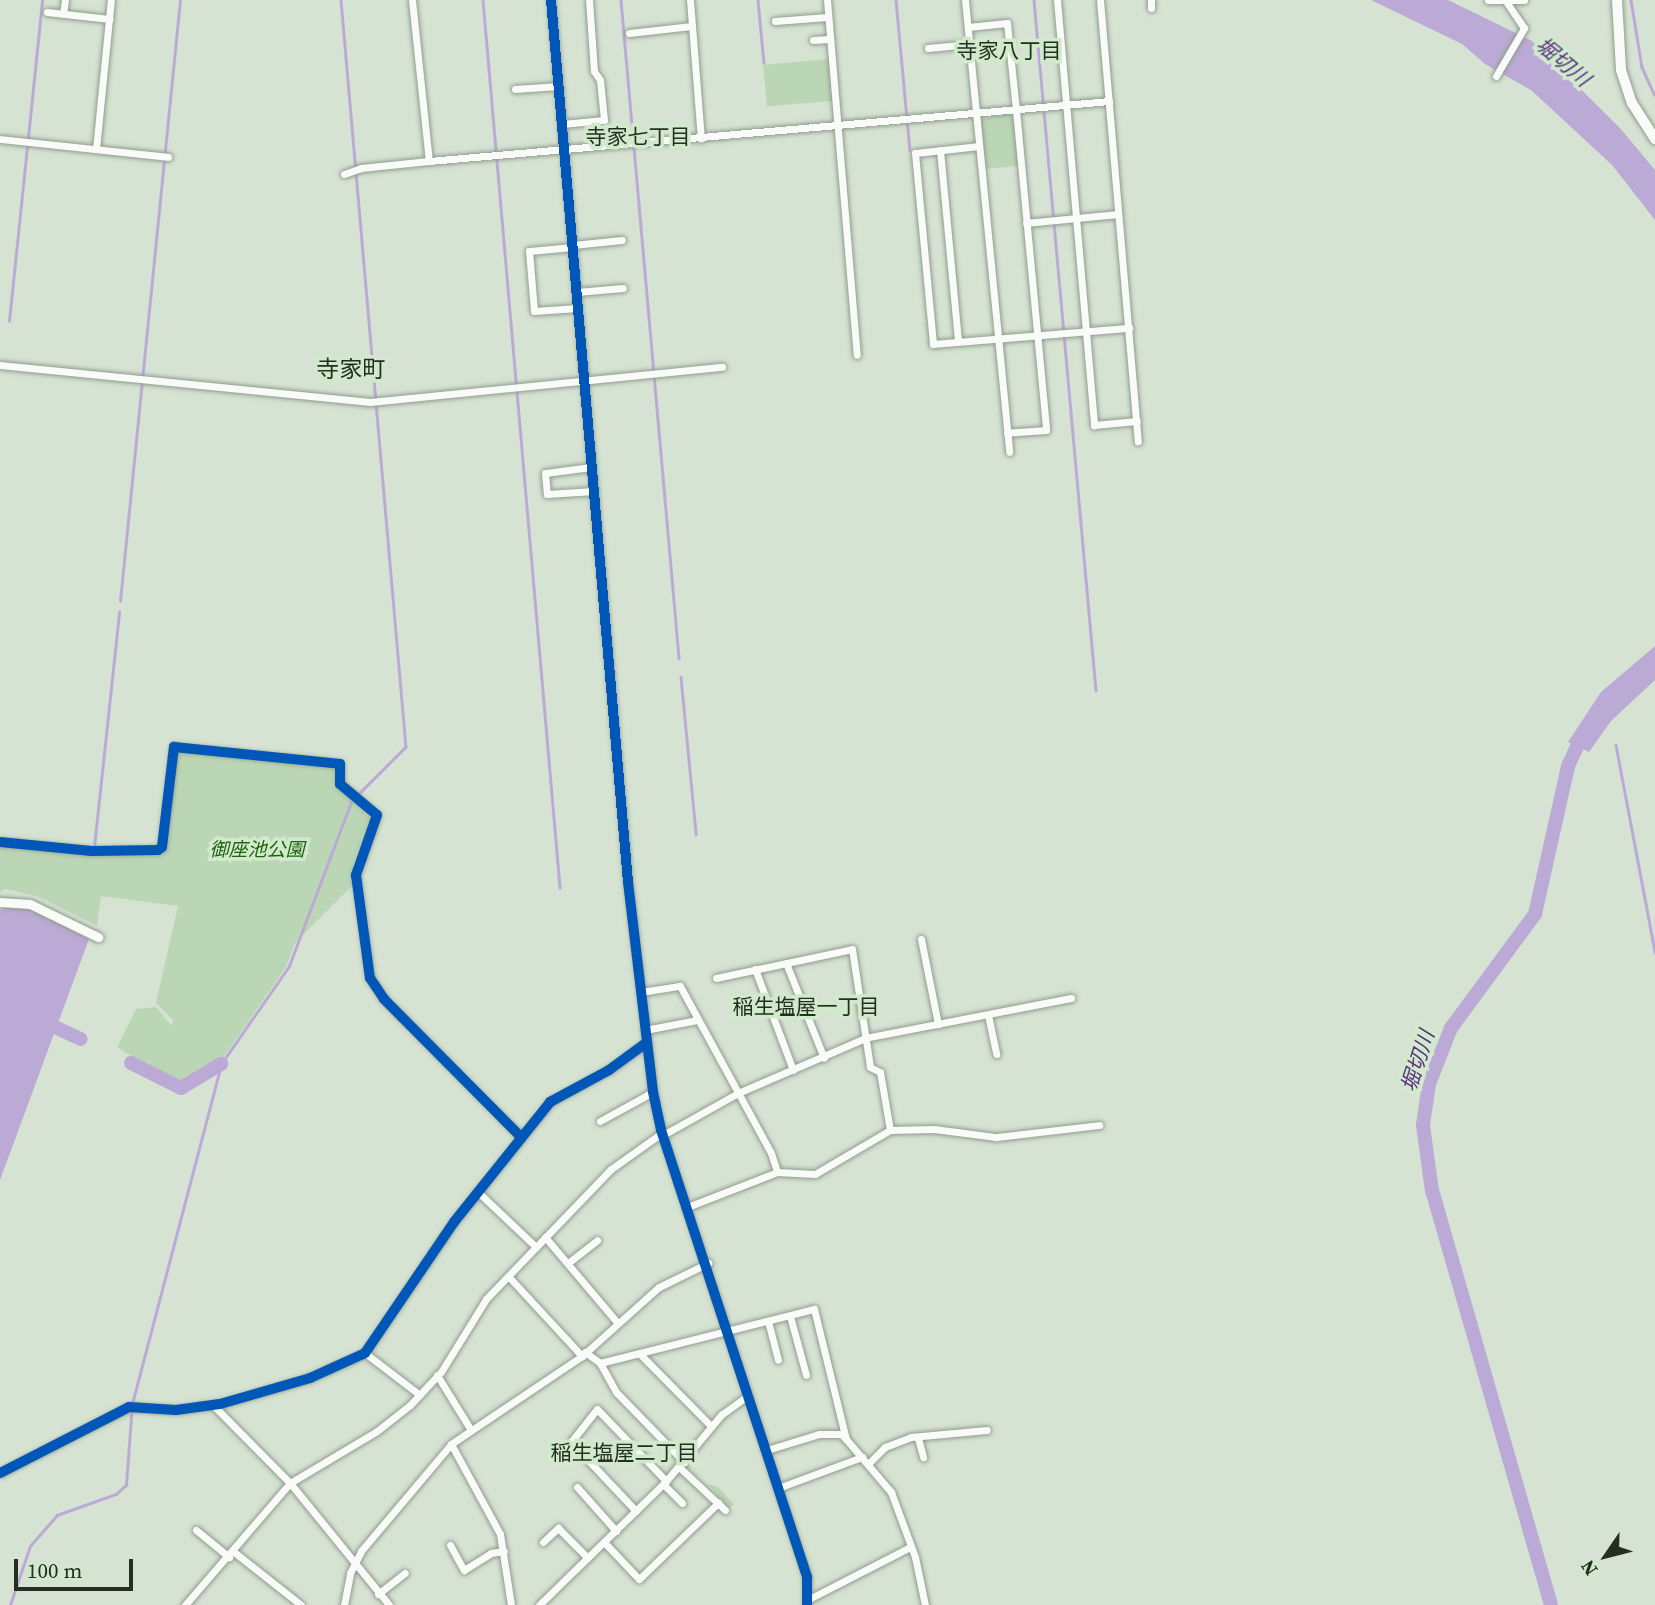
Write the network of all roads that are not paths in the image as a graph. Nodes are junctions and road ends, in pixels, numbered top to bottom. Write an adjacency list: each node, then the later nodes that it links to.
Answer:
1 (65, 0): 16 (street)
2 (111, 0): 18 (street)
3 (412, 0): 44 (street)
4 (551, 0): 28 (street)
5 (589, 0): 34 (street)
6 (690, 0): 20 (street)
7 (827, 0): 17 (street)
8 (965, 0): 21 (street)
9 (1057, 0): 31 (street)
10 (1100, 0): 30 (street)
11 (1488, 0): 14 (street)
12 (1524, 0): 14 (street)
13 (1616, 0): 38 (main road)
14 (1507, 4): 27 (street)
15 (47, 12): 16 (street)
16 (63, 14): 18 (street)
17 (827, 17): 19 (street); 23 (street)
18 (110, 19): 40 (street)
19 (775, 21)
20 (692, 26): 22 (street); 37 (street)
21 (968, 27): 25 (street); 32 (street)
22 (629, 33)
23 (829, 39): 24 (street); 35 (street)
24 (813, 40)
25 (970, 44): 26 (street); 33 (street)
26 (928, 48)
27 (1497, 74)
28 (559, 86): 29 (street); 34 (street)
29 (515, 89)
30 (1109, 102): 31 (street); 46 (street)
31 (1066, 105): 32 (street); 47 (street)
32 (1016, 110): 33 (street); 48 (street)
33 (976, 114): 35 (street); 39 (street)
34 (562, 124): 42 (street)
35 (838, 125): 37 (street); 59 (street)
36 (0, 139): 40 (street)
37 (701, 139): 42 (street)
38 (1655, 139)
39 (979, 146): 41 (street); 57 (street)
40 (96, 149): 43 (street)
41 (940, 150): 58 (street); 58 (street)
42 (565, 151): 44 (street); 50 (street)
43 (165, 157)
44 (429, 162): 45 (street)
45 (344, 174)
46 (1118, 214): 47 (street); 54 (street)
47 (1076, 218): 48 (street); 55 (street)
48 (1026, 223): 56 (street)
49 (622, 240): 50 (street)
50 (573, 246): 52 (street); 53 (street)
51 (623, 288): 52 (street)
52 (577, 292): 53 (street)
53 (578, 308): 62 (street)
54 (1129, 328): 55 (street); 63 (street)
55 (1086, 331): 56 (street); 63 (street)
56 (1037, 335): 57 (street); 64 (street)
57 (998, 338): 58 (street); 64 (street)
58 (958, 341)
59 (857, 355)
60 (0, 365): 62 (street)
61 (722, 367): 62 (street)
62 (585, 380): 67 (street)
63 (1137, 421): 65 (street)
64 (1007, 433): 66 (street)
65 (1138, 440)
66 (1009, 452)
67 (592, 467): 68 (street); 68 (street)
68 (594, 491): 76 (street)
69 (0, 842): 93 (street)
70 (0, 902): 71 (street)
71 (98, 937)
72 (921, 939): 80 (street)
73 (786, 963): 74 (street); 82 (street); 85 (street)
74 (755, 968): 75 (street); 86 (street)
75 (716, 978)
76 (641, 992): 79 (street); 81 (street)
77 (1071, 998): 78 (street)
78 (988, 1015): 80 (street); 84 (street)
79 (697, 1020): 81 (street); 88 (street)
80 (938, 1024): 82 (street)
81 (645, 1030): 83 (street)
82 (865, 1038): 85 (street); 91 (street)
83 (646, 1043): 87 (street); 93 (street)
84 (996, 1054)
85 (824, 1058): 86 (street)
86 (793, 1070): 88 (street)
87 (653, 1092): 89 (street); 92 (street)
88 (738, 1093): 92 (street); 94 (street)
89 (600, 1121)
90 (1099, 1125): 91 (street)
91 (890, 1130): 94 (street)
92 (663, 1134): 96 (street); 97 (street)
93 (521, 1137): 95 (street)
94 (777, 1172): 96 (street)
95 (478, 1192): 99 (street); 107 (street)
96 (690, 1206): 101 (street)
97 (545, 1237): 99 (street); 100 (street)
98 (597, 1240): 100 (street)
99 (536, 1247): 102 (street)
100 (568, 1263): 104 (street)
101 (708, 1263): 104 (street); 106 (street)
102 (509, 1277): 109 (street); 112 (street)
103 (790, 1316): 105 (street); 113 (street); 120 (street)
104 (616, 1321): 109 (street)
105 (768, 1321): 106 (street); 110 (street)
106 (729, 1330): 108 (street); 115 (street)
107 (365, 1353): 114 (street); 116 (street)
108 (639, 1353): 111 (street); 117 (street)
109 (584, 1354): 111 (street); 118 (street)
110 (778, 1360)
111 (600, 1363): 127 (street)
112 (438, 1375): 114 (street); 118 (street)
113 (806, 1376)
114 (420, 1395): 130 (street)
115 (749, 1395): 117 (street); 123 (street)
116 (213, 1405): 128 (street); 130 (street)
117 (711, 1426): 127 (street)
118 (471, 1430): 122 (street)
119 (987, 1430): 121 (street)
120 (846, 1438): 123 (street); 124 (street)
121 (918, 1438): 125 (street); 126 (street)
122 (451, 1444): 143 (street); 146 (street)
123 (767, 1450): 132 (street)
124 (862, 1457): 126 (street); 132 (street)
125 (923, 1457)
126 (868, 1464): 142 (street)
127 (681, 1465): 129 (street); 134 (street)
128 (0, 1473)
129 (665, 1482): 133 (street); 136 (street); 136 (street)
130 (290, 1483): 144 (street); 146 (street)
131 (577, 1487): 138 (street)
132 (778, 1488): 149 (street)
133 (682, 1503)
134 (718, 1503): 135 (street); 140 (street)
135 (725, 1510)
136 (636, 1511): 138 (street)
137 (196, 1530): 144 (street)
138 (616, 1531): 140 (street)
139 (543, 1542): 145 (street)
140 (604, 1542): 145 (street)
141 (450, 1545): 143 (street)
142 (910, 1547): 149 (street); 156 (street)
143 (504, 1551): 154 (street)
144 (231, 1554): 150 (street); 151 (street)
145 (588, 1558): 155 (street)
146 (354, 1564): 148 (street); 152 (street)
147 (405, 1573): 148 (street)
148 (379, 1594): 153 (street)
149 (808, 1602)
150 (189, 1604)
151 (301, 1605)
152 (344, 1605)
153 (390, 1605)
154 (511, 1605)
155 (539, 1605)
156 (925, 1605)

